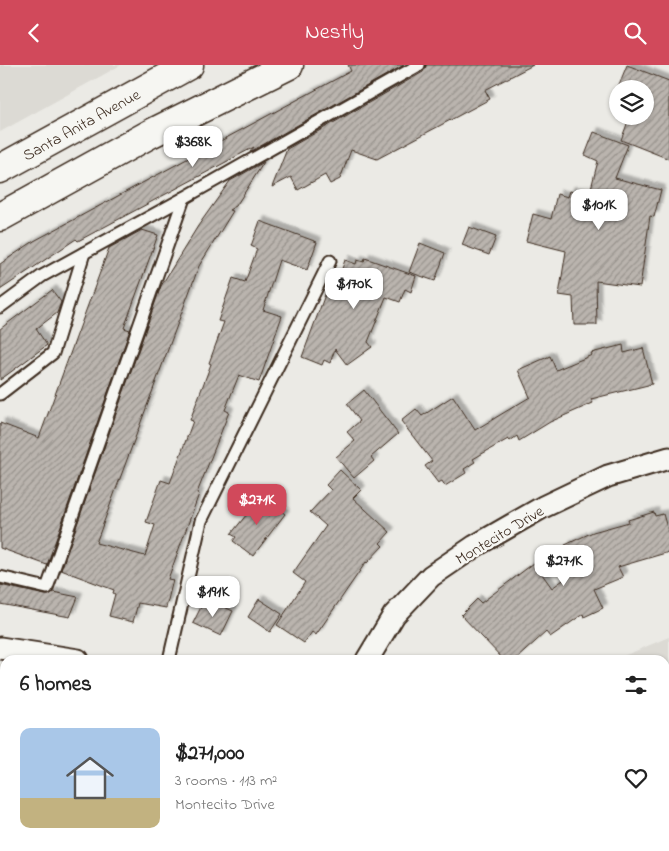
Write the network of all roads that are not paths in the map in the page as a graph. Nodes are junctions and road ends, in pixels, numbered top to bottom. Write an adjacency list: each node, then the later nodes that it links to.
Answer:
1 (189, 65): 4 (main road, Santa Anita Avenue)
2 (288, 65): 6 (main road)
3 (418, 65): 5 (lane)
4 (0, 169)
5 (184, 198): 7 (lane); 12 (lane)
6 (0, 217)
7 (84, 253): 9 (lane); 10 (lane)
8 (330, 261): 15 (lane)
9 (0, 307)
10 (0, 394)
11 (669, 458): 16 (street, Montecito Drive)
12 (0, 577)
13 (0, 649): 14 (street)
14 (43, 655)
15 (170, 655)
16 (370, 655)

